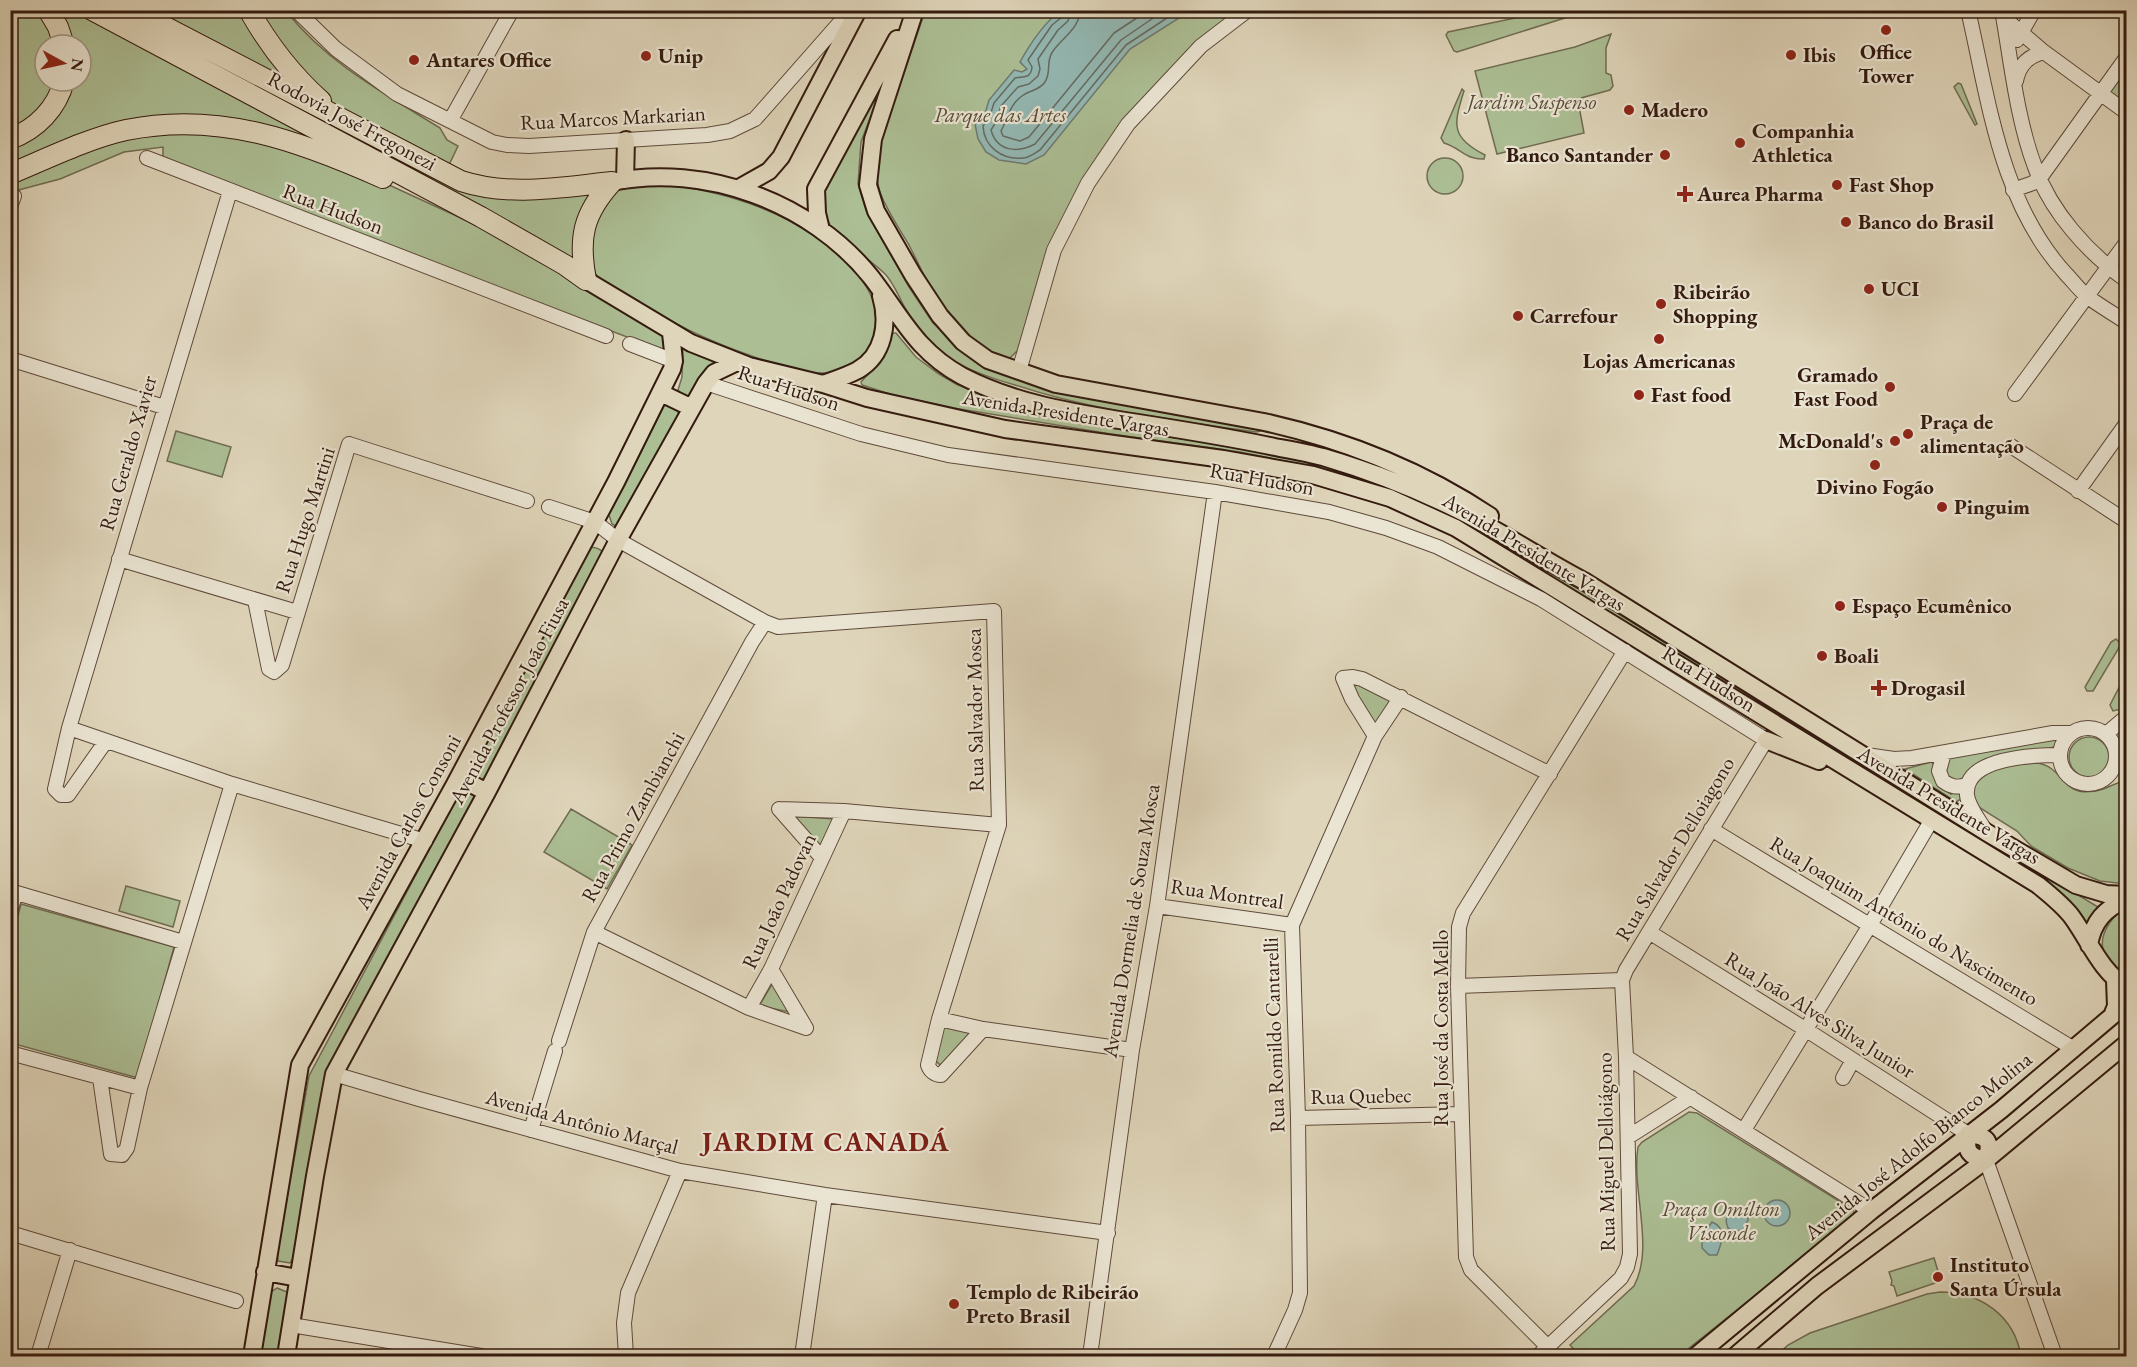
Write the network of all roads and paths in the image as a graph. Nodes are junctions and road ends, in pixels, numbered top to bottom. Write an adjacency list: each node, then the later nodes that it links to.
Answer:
1 (48, 10): 15 (highway)
2 (92, 10): 34 (highway, Rodovia José Fregonezi)
3 (133, 10): 23 (highway, Rodovia José Fregonezi)
4 (249, 10): 23 (highway)
5 (296, 10): 24 (street, Rua Marcos Markarian)
6 (851, 10): 26 (street, Rua Marcos Markarian)
7 (858, 10): 31 (main road)
8 (914, 10): 35 (main road); 49 (main road)
9 (1248, 10): 49 (street)
10 (1968, 10): 32 (street)
11 (2034, 10): 14 (street)
12 (511, 11): 24 (street)
13 (2002, 14): 14 (street); 16 (street)
14 (2021, 32): 16 (street); 17 (street)
15 (60, 33)
16 (2010, 52): 19 (street)
17 (2044, 52): 19 (street); 21 (street)
18 (2127, 58): 21 (street)
19 (2016, 86): 29 (street)
20 (60, 93): 25 (highway)
21 (2101, 93): 22 (street); 29 (street)
22 (2127, 112)
23 (340, 119): 30 (highway, Rodovia José Fregonezi)
24 (450, 121): 26 (street, Rua Marcos Markarian)
25 (10, 139)
26 (626, 140): 30 (main road)
27 (147, 158): 33 (street, Rua Hudson)
28 (10, 174): 34 (highway)
29 (2040, 177): 32 (street); 37 (street)
30 (618, 181): 31 (main road, Avenida Presidente Vargas); 38 (highway)
31 (739, 188): 35 (main road, Avenida Presidente Vargas)
32 (2013, 190): 41 (street)
33 (230, 191): 44 (street, Rua Hudson); 54 (street, Rua Geraldo Xavier)
34 (481, 217): 38 (highway, Rodovia José Fregonezi)
35 (821, 230): 40 (main road, Avenida Presidente Vargas)
36 (2127, 243): 37 (street)
37 (2110, 267): 39 (street); 41 (street)
38 (586, 280): 43 (main road, Avenida Presidente Vargas)
39 (2127, 280)
40 (879, 290): 51 (main road); 66 (main road, Avenida Presidente Vargas)
41 (2087, 296): 42 (street); 53 (street)
42 (2127, 322)
43 (671, 333): 47 (main road, Avenida Carlos Consoni); 48 (main road, Avenida Presidente Vargas)
44 (606, 336)
45 (630, 344): 47 (street)
46 (10, 359): 54 (street)
47 (674, 361): 52 (main road, Avenida Carlos Consoni)
48 (738, 362): 50 (main road, Avenida Professor João Fiusa); 51 (main road, Avenida Presidente Vargas)
49 (1018, 371): 66 (main road)
50 (706, 383): 55 (main road, Avenida Professor João Fiusa); 59 (street, Rua Hudson)
51 (823, 384): 85 (main road, Avenida Presidente Vargas)
52 (661, 393): 55 (main road); 62 (main road, Avenida Carlos Consoni)
53 (2015, 394)
54 (164, 407): 65 (street, Rua Geraldo Xavier)
55 (692, 408): 64 (main road, Avenida Professor João Fiusa)
56 (2127, 424): 58 (street)
57 (2011, 446): 58 (street)
58 (2078, 491): 63 (street)
59 (1215, 492): 70 (street, Rua Hudson); 99 (street, Avenida Dormelia de Souza Mosca)
60 (526, 501): 68 (street, Rua Hugo Martini)
61 (549, 507): 62 (street)
62 (595, 522): 64 (street); 86 (main road, Avenida Carlos Consoni)
63 (2127, 522)
64 (618, 540): 69 (street, Rua Salvador Mosca); 89 (main road, Avenida Professor João Fiusa)
65 (119, 559): 67 (street, Rua Hugo Martini); 73 (street, Rua Geraldo Xavier)
66 (1542, 559): 81 (main road, Avenida Presidente Vargas)
67 (255, 600): 68 (street, Rua Hugo Martini); 68 (street, Rua Hugo Martini)
68 (297, 612)
69 (765, 622): 92 (street, Rua Salvador Mosca); 103 (street, Rua Primo Zambianchi)
70 (1625, 651): 77 (street, Rua Hudson); 84 (street, Rua José da Costa Mello)
71 (1401, 697): 76 (street, Rua Romildo Cantarelli); 76 (street); 84 (street)
72 (2127, 717): 75 (street)
73 (69, 728): 78 (street); 78 (street, Rua Geraldo Xavier)
74 (2071, 733): 75 (street); 80 (street); 82 (street)
75 (2106, 734): 79 (street)
76 (1376, 736): 101 (street, Rua Romildo Cantarelli)
77 (1766, 740): 85 (main road); 93 (street, Rua Salvador Delloiagono)
78 (106, 741): 87 (street)
79 (2116, 752): 82 (street); 83 (street)
80 (1944, 753): 81 (street); 88 (street)
81 (1864, 755): 94 (main road, Avenida Presidente Vargas)
82 (2060, 755): 88 (street)
83 (2127, 762)
84 (1550, 774): 110 (street, Rua José da Costa Mello)
85 (1859, 776): 91 (main road, Avenida Presidente Vargas)
86 (459, 778): 89 (main road); 95 (main road, Avenida Carlos Consoni)
87 (232, 784): 95 (street); 105 (street)
88 (1967, 784): 94 (street)
89 (487, 792): 121 (main road, Avenida Professor João Fiusa)
90 (844, 811): 92 (street, Rua João Padovan); 96 (street, Rua João Padovan); 96 (street, Rua João Padovan)
91 (1931, 821): 102 (street); 106 (main road, Avenida Presidente Vargas)
92 (999, 825): 112 (street, Rua Salvador Mosca)
93 (1712, 829): 102 (street, Rua Joaquim Antônio do Nascimento); 104 (street, Rua Salvador Delloiagono)
94 (1986, 832): 98 (main road, Avenida Presidente Vargas)
95 (425, 841): 140 (main road, Avenida Carlos Consoni)
96 (822, 858): 107 (street, Rua João Padovan)
97 (13, 892): 100 (street); 105 (street)
98 (2127, 897): 106 (main road)
99 (1156, 906): 101 (street, Rua Montreal); 117 (street, Avenida Dormelia de Souza Mosca)
100 (10, 911)
101 (1292, 925): 127 (street, Rua Romildo Cantarelli)
102 (1870, 925): 114 (street); 116 (street, Rua Joaquim Antônio do Nascimento)
103 (594, 932): 111 (street); 128 (street, Rua Primo Zambianchi)
104 (1649, 932): 108 (street, Rua Salvador Delloiagono); 114 (street, Rua João Alves Silva Junior)
105 (183, 942): 124 (street)
106 (2089, 945): 109 (main road, Avenida Presidente Vargas)
107 (771, 969): 111 (street, Rua João Padovan); 111 (street)
108 (1622, 980): 110 (street); 119 (street, Rua Miguel Delloiágono)
109 (2121, 984): 116 (main road, Avenida José Adolfo Bianco Molina)
110 (1458, 986): 126 (street, Rua José da Costa Mello)
111 (749, 1008)
112 (939, 1019): 113 (street); 113 (street, Rua Salvador Mosca)
113 (983, 1029): 117 (street)
114 (1804, 1029): 120 (street, Rua João Alves Silva Junior); 129 (street)
115 (2127, 1044): 132 (main road)
116 (2074, 1049): 130 (main road, Avenida José Adolfo Bianco Molina)
117 (1132, 1050): 137 (street, Avenida Dormelia de Souza Mosca)
118 (10, 1053): 122 (street)
119 (1626, 1057): 125 (street); 131 (street, Rua Miguel Delloiágono)
120 (1853, 1060): 123 (street); 130 (street, Rua João Alves Silva Junior)
121 (334, 1074): 128 (street, Avenida Antônio Marçal); 141 (main road)
122 (100, 1078): 124 (street); 124 (street)
123 (1843, 1078)
124 (140, 1088)
125 (1691, 1097): 129 (street); 131 (street)
126 (1462, 1114): 127 (street, Rua Quebec); 146 (street, Rua José da Costa Mello)
127 (1298, 1118): 154 (street, Rua Romildo Cantarelli)
128 (531, 1130): 133 (street, Avenida Antônio Marçal)
129 (1744, 1130): 135 (street)
130 (1968, 1134): 132 (main road); 135 (main road, Avenida José Adolfo Bianco Molina)
131 (1628, 1137): 146 (street, Rua Miguel Delloiágono)
132 (1986, 1160): 142 (main road); 157 (street)
133 (680, 1171): 134 (street, Avenida Antônio Marçal); 151 (street)
134 (825, 1195): 137 (street, Avenida Antônio Marçal); 152 (street)
135 (1871, 1211): 139 (main road, Avenida José Adolfo Bianco Molina)
136 (10, 1233): 138 (street)
137 (1108, 1233): 153 (street, Avenida Dormelia de Souza Mosca)
138 (70, 1250): 143 (street); 147 (street)
139 (1801, 1268): 142 (main road); 155 (main road, Avenida José Adolfo Bianco Molina)
140 (266, 1272): 141 (main road); 148 (main road, Avenida Carlos Consoni)
141 (298, 1278): 144 (main road)
142 (1817, 1286): 156 (main road)
143 (236, 1301)
144 (291, 1325): 145 (street); 149 (main road)
145 (428, 1352): 150 (street)
146 (1543, 1352)
147 (38, 1356)
148 (252, 1356)
149 (286, 1356)
150 (481, 1356)
151 (626, 1356)
152 (802, 1356)
153 (1090, 1356)
154 (1275, 1356)
155 (1696, 1356)
156 (1735, 1356)
157 (2055, 1356)

